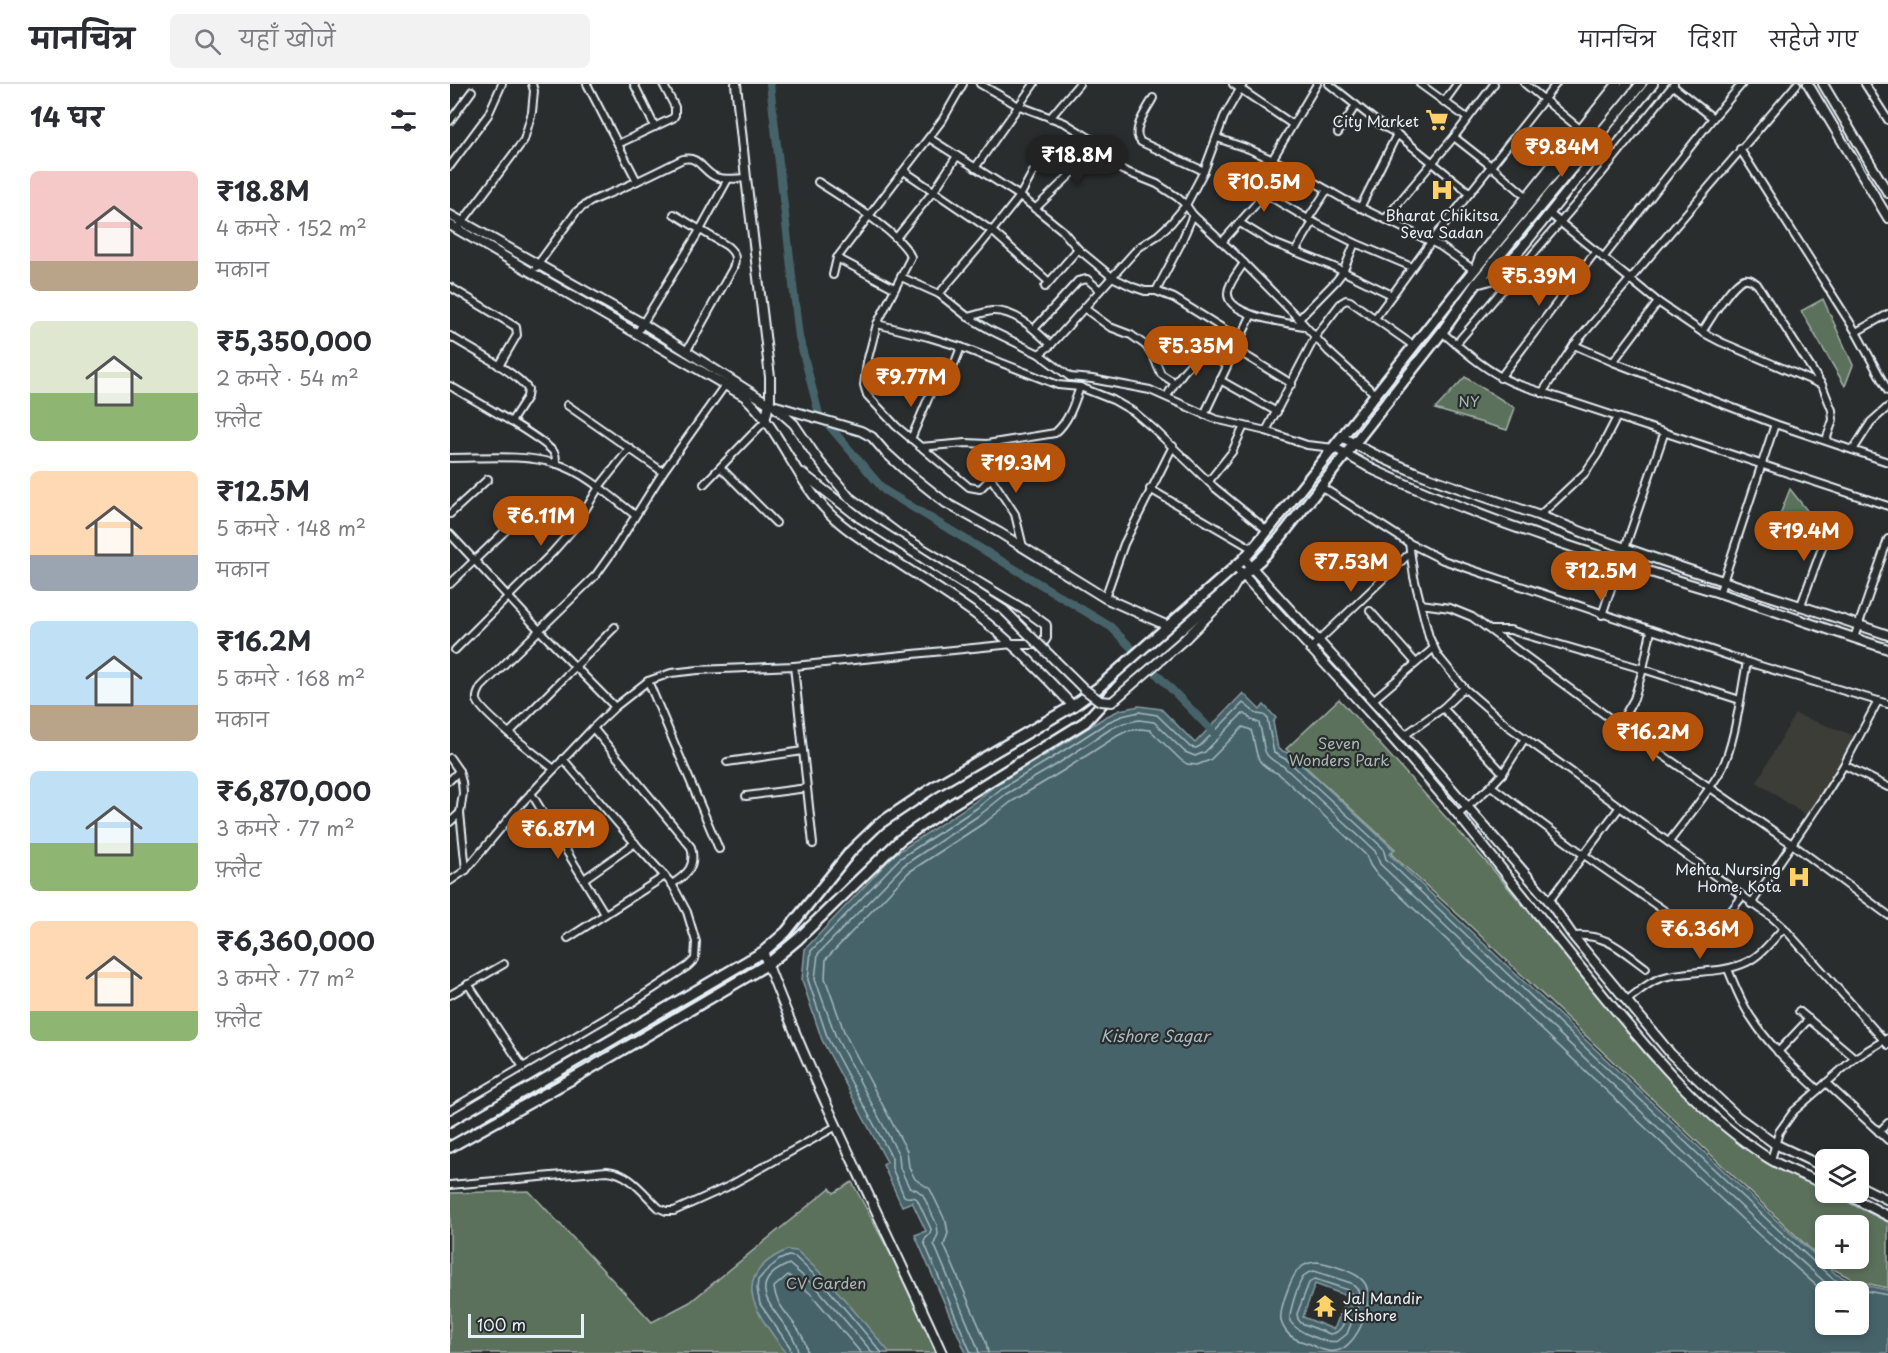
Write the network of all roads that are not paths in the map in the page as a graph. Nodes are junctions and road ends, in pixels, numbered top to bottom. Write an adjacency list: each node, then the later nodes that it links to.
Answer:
1 (502, 84): 57 (street)
2 (532, 84): 84 (street)
3 (587, 84): 49 (street)
4 (634, 84): 42 (street)
5 (663, 84): 42 (street)
6 (736, 84): 62 (street)
7 (963, 84): 47 (street)
8 (980, 84): 34 (street)
9 (1034, 84): 34 (street)
10 (1079, 84): 36 (street)
11 (1233, 84): 29 (street)
12 (1317, 84): 41 (street)
13 (1329, 84): 35 (street)
14 (1420, 84): 33 (street)
15 (1457, 84): 33 (street)
16 (1494, 84): 37 (street)
17 (1525, 84): 32 (street)
18 (1556, 84): 32 (street)
19 (1617, 84): 43 (street)
20 (1627, 84): 98 (main road)
21 (1641, 84): 98 (main road)
22 (1653, 84): 77 (street)
23 (1742, 84): 38 (street)
24 (1797, 84): 51 (street)
25 (1808, 84): 81 (street)
26 (1824, 84): 70 (street)
27 (1865, 84): 39 (street)
28 (1674, 85): 38 (street); 85 (street)
29 (1242, 87): 41 (street); 48 (street)
30 (472, 91): 40 (street)
31 (1153, 98): 61 (street)
32 (1544, 99): 43 (street); 58 (street)
33 (1444, 102): 37 (street)
34 (1017, 105): 36 (street); 59 (street)
35 (1356, 105): 44 (street); 45 (street)
36 (1050, 118): 50 (street)
37 (1467, 118): 46 (street)
38 (1713, 118): 99 (street)
39 (1888, 120)
40 (450, 122)
41 (1292, 124): 54 (street)
42 (655, 127): 49 (street)
43 (1580, 129): 72 (street)
44 (1338, 133)
45 (1397, 134): 55 (street); 74 (street)
46 (1454, 137): 55 (street); 58 (street)
47 (929, 138): 52 (street); 60 (street)
48 (1217, 138): 54 (street); 61 (street)
49 (618, 144): 64 (street)
50 (1101, 145): 73 (street); 75 (street)
51 (1740, 149): 109 (street); 130 (street)
52 (957, 156): 59 (street); 66 (street)
53 (1040, 159): 71 (street)
54 (1272, 160): 56 (street)
55 (1432, 162): 69 (street); 82 (street)
56 (1284, 165): 67 (street); 68 (street)
57 (450, 166)
58 (1491, 166): 69 (street); 72 (street)
59 (975, 168): 71 (street)
60 (904, 171): 66 (street); 80 (street)
61 (1204, 171): 73 (street)
62 (746, 178): 63 (street); 162 (street)
63 (728, 179): 64 (street); 88 (street)
64 (637, 181): 101 (street)
65 (818, 182): 80 (street)
66 (934, 190): 89 (street); 90 (street)
67 (1327, 190): 74 (street); 83 (street)
68 (1264, 193): 83 (street); 86 (street)
69 (1470, 193): 92 (street)
70 (1888, 193)
71 (1020, 196): 75 (street); 89 (street)
72 (1526, 196): 103 (street)
73 (1186, 205): 79 (street); 107 (street)
74 (1360, 208): 82 (street)
75 (1035, 209): 94 (street)
76 (674, 214): 88 (street)
77 (1550, 214): 85 (street); 110 (street)
78 (450, 215): 84 (street)
79 (1193, 215): 91 (street); 114 (street)
80 (869, 217): 90 (street); 97 (street)
81 (1888, 217)
82 (1385, 219): 92 (street)
83 (1311, 220): 93 (street); 96 (street)
84 (463, 221): 87 (street); 101 (street)
85 (1561, 221): 95 (street); 135 (street)
86 (1239, 223): 91 (street); 96 (street)
87 (454, 227): 105 (street)
88 (700, 230): 124 (street); 141 (street)
89 (992, 231): 94 (street); 115 (street)
90 (896, 238): 108 (street)
91 (1222, 242): 100 (street)
92 (1431, 242): 102 (street); 103 (street)
93 (1355, 243): 102 (street); 104 (street)
94 (1078, 249): 107 (street)
95 (1596, 251): 99 (street); 148 (street)
96 (1295, 252): 104 (street)
97 (837, 258): 106 (street); 112 (street)
98 (1491, 258): 103 (main road); 110 (main road)
99 (1603, 258): 109 (street)
100 (1244, 263): 120 (street); 123 (street)
101 (537, 265): 105 (street); 124 (street)
102 (1412, 267): 116 (street)
103 (1475, 269): 138 (main road)
104 (1342, 272): 116 (street); 123 (street)
105 (532, 273): 131 (street)
106 (833, 275)
107 (1113, 276): 113 (street); 114 (street)
108 (901, 277): 112 (street); 115 (street)
109 (1629, 278): 117 (street); 137 (street)
110 (1476, 284): 128 (main road)
111 (450, 287): 146 (street)
112 (894, 288): 125 (street)
113 (1100, 290): 118 (street); 127 (street)
114 (1156, 291): 134 (street)
115 (939, 294): 121 (street)
116 (1392, 295): 122 (street)
117 (1658, 302): 129 (street); 144 (street)
118 (1084, 308): 136 (street); 150 (street)
119 (1888, 314): 130 (street)
120 (1251, 316): 126 (street); 134 (street)
121 (968, 317): 127 (street); 142 (street)
122 (1376, 317): 133 (street); 138 (street)
123 (1299, 319): 126 (street)
124 (642, 323): 131 (street); 141 (street)
125 (877, 324): 139 (street); 143 (street)
126 (1305, 326): 133 (street)
127 (1034, 329): 136 (street)
128 (1442, 332): 135 (street); 178 (main road)
129 (1702, 332): 153 (street); 153 (street)
130 (1856, 332): 158 (street)
131 (637, 333): 152 (street)
132 (450, 336): 146 (street)
133 (1315, 337): 151 (street); 160 (street)
134 (1240, 339): 140 (street)
135 (1456, 344): 148 (street)
136 (1051, 345): 142 (street)
137 (1574, 345): 144 (street); 159 (street)
138 (1414, 346): 160 (main road)
139 (961, 347): 155 (street); 156 (street)
140 (1235, 349): 145 (street); 151 (street)
141 (686, 352): 162 (street)
142 (1039, 354): 147 (street)
143 (867, 362): 156 (street); 175 (street)
144 (1613, 362): 170 (street)
145 (1227, 365): 149 (street); 150 (street)
146 (500, 366): 169 (street)
147 (1070, 377): 155 (street); 161 (street)
148 (1500, 378): 159 (street)
149 (1220, 380): 165 (street); 166 (street)
150 (1175, 383): 161 (street)
151 (1292, 384): 165 (street)
152 (725, 385): 168 (street); 191 (street)
153 (1822, 385): 176 (street)
154 (450, 386): 169 (street)
155 (1068, 386): 157 (street)
156 (933, 387): 175 (street)
157 (1080, 387): 177 (street); 179 (street)
158 (1888, 391)
159 (1542, 393): 167 (street)
160 (1375, 394): 174 (main road)
161 (1167, 396): 166 (street)
162 (769, 404): 168 (street); 210 (street); 238 (street)
163 (567, 405): 181 (street)
164 (1888, 407): 183 (street)
165 (1277, 412): 172 (street)
166 (1204, 415): 171 (street)
167 (1617, 417): 173 (street); 203 (street)
168 (765, 421): 189 (street); 190 (street)
169 (511, 422): 188 (street)
170 (1775, 424): 176 (street); 187 (street)
171 (1244, 426): 172 (street); 194 (street)
172 (1266, 431): 182 (street)
173 (1664, 434): 187 (street); 211 (street)
174 (1342, 437): 178 (street); 182 (main road)
175 (911, 439): 180 (street)
176 (1826, 440): 183 (street)
177 (987, 444): 180 (street); 192 (street)
178 (1354, 444): 184 (main road); 203 (street)
179 (1173, 446): 194 (street); 198 (street)
180 (920, 447): 192 (street)
181 (630, 448): 191 (street); 197 (street)
182 (1335, 448): 184 (street); 206 (main road)
183 (1853, 450): 186 (street)
184 (1346, 454): 196 (main road); 216 (street)
185 (450, 458): 188 (street)
186 (1888, 462)
187 (1761, 463): 199 (street); 220 (street)
188 (556, 464): 197 (street)
189 (721, 468): 195 (street); 204 (street)
190 (797, 470): 219 (street, bridge); 238 (street)
191 (663, 472): 202 (street)
192 (991, 478): 210 (street)
193 (488, 479): 201 (street)
194 (1209, 481): 206 (street)
195 (704, 484)
196 (1320, 486): 209 (street); 218 (main road)
197 (600, 487): 202 (street); 223 (street)
198 (1150, 489): 212 (street); 224 (street)
199 (1888, 506)
200 (529, 508): 215 (street)
201 (450, 513)
202 (635, 515): 233 (street)
203 (1539, 516): 211 (street)
204 (776, 524)
205 (1830, 526): 226 (street)
206 (1268, 531): 212 (main road)
207 (450, 534): 215 (street)
208 (1888, 541): 229 (street)
209 (1409, 543): 213 (street); 228 (street)
210 (1023, 548): 224 (street)
211 (1626, 548): 216 (street); 220 (street)
212 (1253, 549): 214 (main road)
213 (1409, 554): 225 (street); 237 (street)
214 (1244, 559): 217 (main road); 218 (street)
215 (474, 561): 221 (street); 223 (street)
216 (1620, 563): 222 (street); 228 (street)
217 (1235, 567): 219 (street); 231 (main road)
218 (1252, 567): 219 (main road); 237 (street)
219 (1240, 578): 240 (street); 303 (main road)
220 (1723, 581): 222 (street); 226 (street)
221 (450, 584)
222 (1719, 594): 236 (street)
223 (509, 597): 233 (street); 242 (street)
224 (1105, 597): 231 (street)
225 (1420, 604): 232 (street); 239 (street)
226 (1801, 605): 229 (street)
227 (1370, 611): 243 (street)
228 (1602, 615): 234 (street)
229 (1859, 625): 235 (street); 236 (street)
230 (615, 627): 245 (street)
231 (1165, 629): 254 (main road)
232 (1491, 630): 247 (street); 257 (street)
233 (540, 631): 245 (street); 259 (street)
234 (1651, 631): 244 (street); 247 (street)
235 (1888, 636)
236 (1854, 638): 241 (street)
237 (1319, 640): 240 (street); 250 (street)
238 (1013, 644): 246 (street); 254 (street)
239 (1434, 648): 243 (street); 249 (street)
240 (1310, 649): 280 (street)
241 (1888, 649)
242 (455, 650)
243 (1415, 662): 250 (street)
244 (1747, 662): 251 (street); 252 (street)
245 (575, 666): 255 (street); 259 (street)
246 (794, 666): 248 (street); 262 (street)
247 (1643, 669): 251 (street); 257 (street)
248 (648, 681): 255 (street); 286 (street)
249 (1464, 688): 256 (street); 261 (street)
250 (1373, 700): 260 (street)
251 (1740, 700): 273 (street)
252 (1878, 700): 253 (street); 266 (street)
253 (1888, 704)
254 (1073, 706): 301 (main road)
255 (615, 707): 258 (street)
256 (1443, 708): 260 (street); 269 (street)
257 (1619, 725): 273 (street)
258 (593, 728): 264 (street); 292 (street)
259 (509, 733): 267 (street)
260 (1405, 735): 277 (street)
261 (1525, 738): 269 (street); 278 (street)
262 (803, 751): 265 (street); 272 (street)
263 (450, 758): 268 (street)
264 (563, 759): 267 (street); 282 (street)
265 (727, 762)
266 (1844, 765): 274 (street); 285 (street)
267 (554, 769): 275 (street)
268 (459, 771): 270 (street); 279 (street)
269 (1503, 773): 271 (street)
270 (450, 780)
271 (1491, 786): 277 (street); 287 (street)
272 (807, 788): 276 (street); 284 (street)
273 (1708, 788): 283 (street); 285 (street)
274 (1888, 788)
275 (531, 793): 288 (street); 290 (street)
276 (746, 796)
277 (1467, 806): 280 (street); 294 (street)
278 (1619, 808): 283 (street); 287 (street)
279 (460, 813): 281 (street); 288 (street)
280 (1458, 815): 325 (street)
281 (450, 822)
282 (635, 843): 289 (street); 290 (street)
283 (1670, 843): 293 (street)
284 (813, 844)
285 (1792, 844): 295 (street); 297 (street)
286 (718, 849)
287 (1584, 855): 293 (street); 294 (street)
288 (466, 870): 291 (street)
289 (665, 876): 292 (street); 296 (street)
290 (584, 879): 296 (street)
291 (450, 881)
292 (672, 884): 314 (street)
293 (1742, 897): 295 (street)
294 (1549, 901): 299 (street)
295 (1751, 904): 298 (street)
296 (605, 914): 300 (street)
297 (1888, 915)
298 (1784, 928): 305 (street); 311 (street)
299 (1573, 936): 304 (street); 308 (street)
300 (568, 938)
301 (763, 952): 303 (street); 321 (main road)
302 (504, 964): 306 (street)
303 (768, 964): 319 (street); 324 (main road)
304 (1646, 968)
305 (1728, 969): 308 (street); 312 (street)
306 (468, 984): 307 (street); 314 (street)
307 (450, 995)
308 (1626, 1001): 323 (street)
309 (1799, 1011): 310 (street)
310 (1809, 1019): 312 (street); 313 (street)
311 (1887, 1041): 313 (street)
312 (1778, 1052): 316 (street)
313 (1855, 1058): 315 (street)
314 (523, 1067): 317 (street)
315 (1826, 1083): 316 (street); 320 (street)
316 (1818, 1090): 323 (street)
317 (450, 1110)
318 (1888, 1123): 320 (street)
319 (836, 1127): 328 (street); 333 (street)
320 (1879, 1132): 322 (street)
321 (450, 1134)
322 (1888, 1140)
323 (1775, 1144): 325 (street); 326 (street)
324 (450, 1147)
325 (1771, 1160): 327 (street)
326 (1815, 1163)
327 (1815, 1180)
328 (450, 1185)
329 (1869, 1190): 330 (street)
330 (1888, 1200)
331 (1863, 1203): 332 (street)
332 (1888, 1216)
333 (942, 1353)

